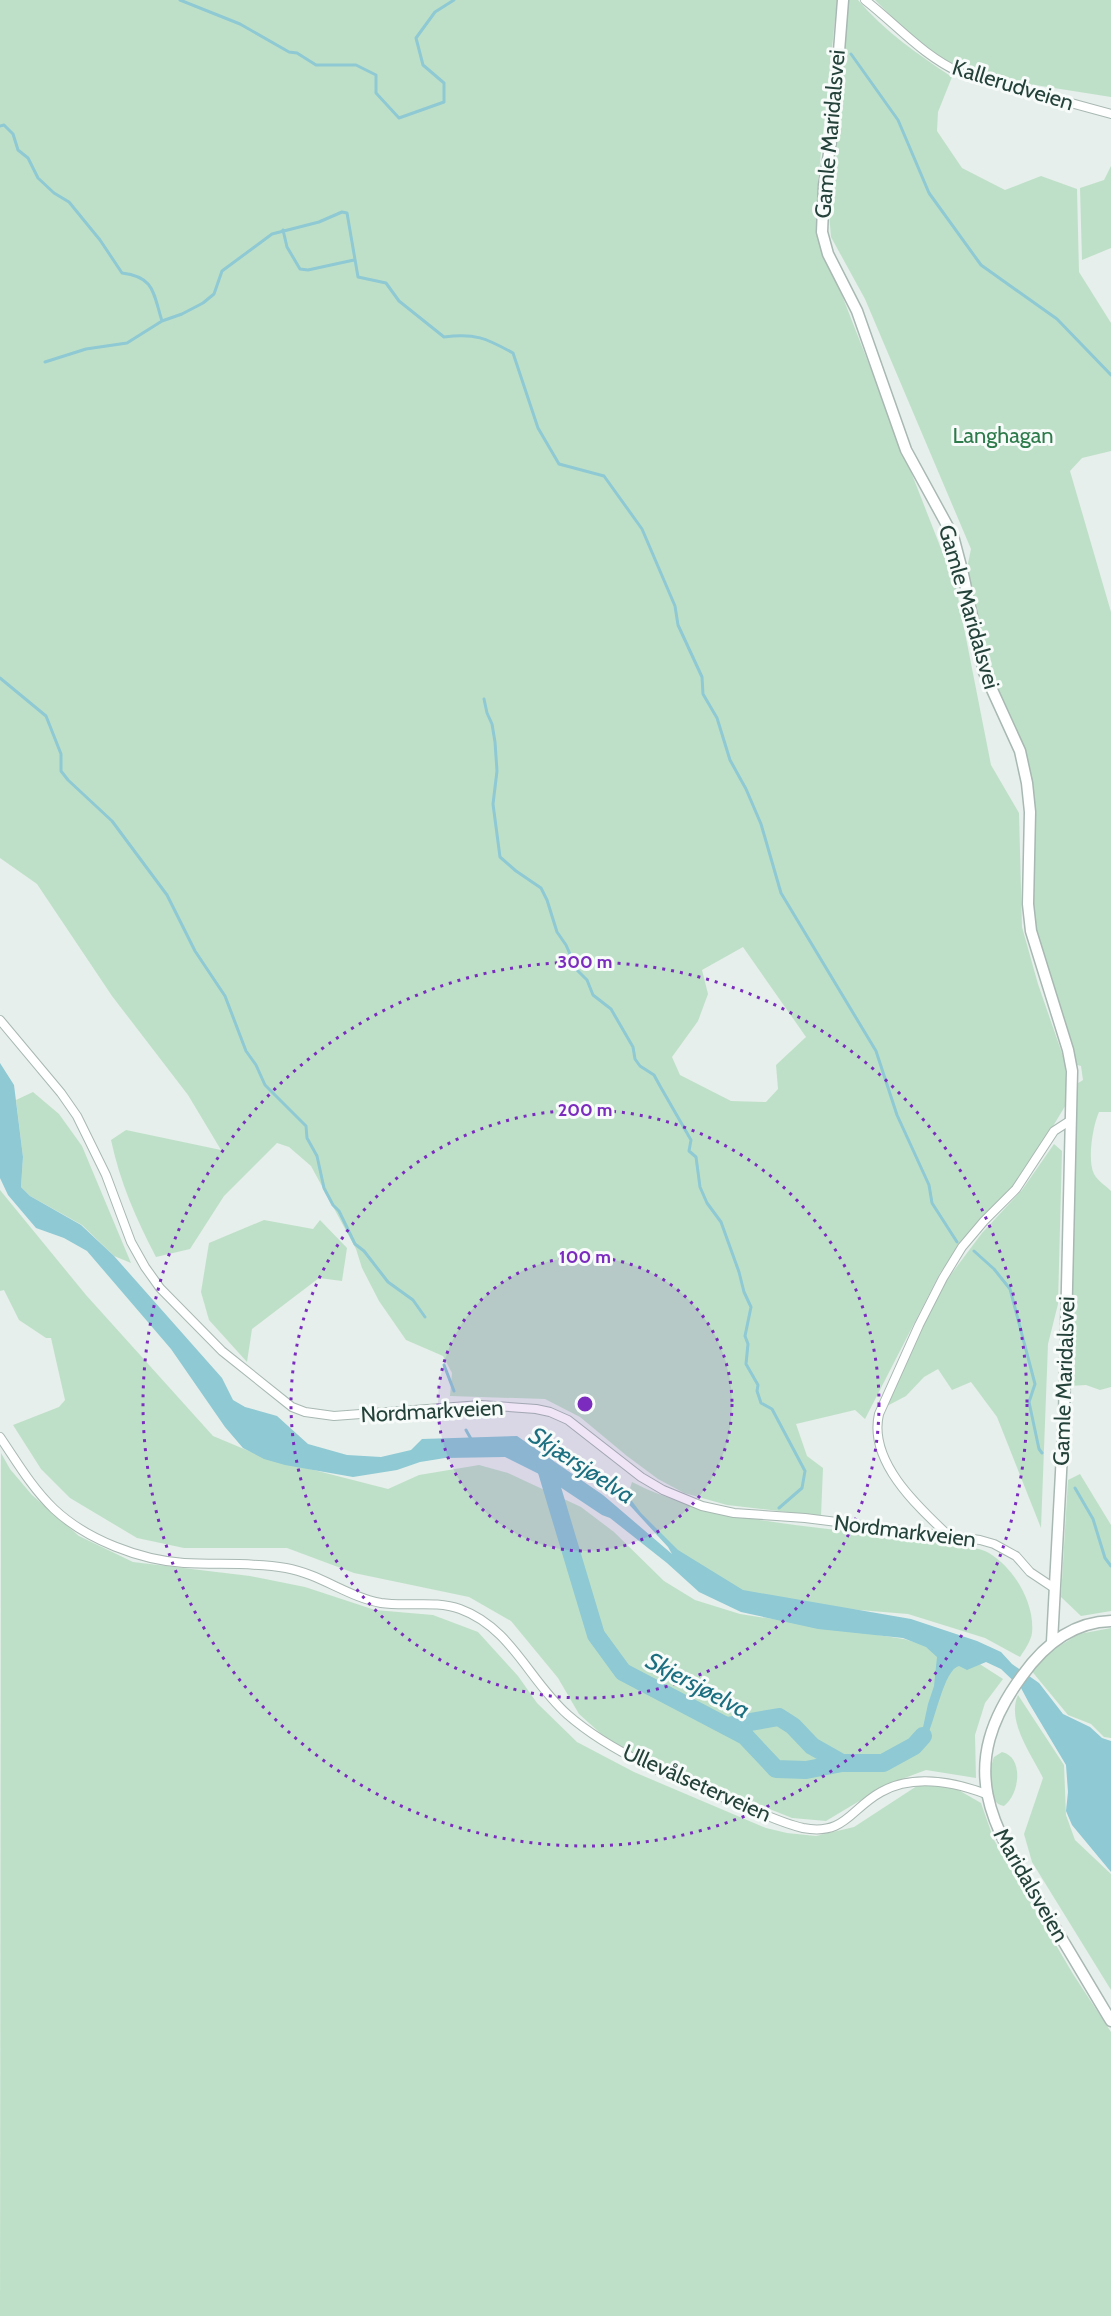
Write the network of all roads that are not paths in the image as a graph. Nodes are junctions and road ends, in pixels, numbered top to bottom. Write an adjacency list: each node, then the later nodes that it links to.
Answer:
1 (843, 0): 5 (street, Gamle Maridalsvei)
2 (865, 0): 3 (street, Kallerudveien)
3 (1111, 114)
4 (0, 1020): 7 (street, Nordmarkveien)
5 (1071, 1120): 7 (street); 8 (street, Gamle Maridalsvei)
6 (0, 1437): 11 (street, Ullevålseterveien)
7 (948, 1535): 8 (street, Nordmarkveien)
8 (1054, 1588): 10 (street, Gamle Maridalsvei)
9 (1111, 1621): 10 (street, Maridalsveien)
10 (1052, 1642): 11 (street, Maridalsveien)
11 (986, 1794): 12 (street, Maridalsveien)
12 (1111, 2021)

